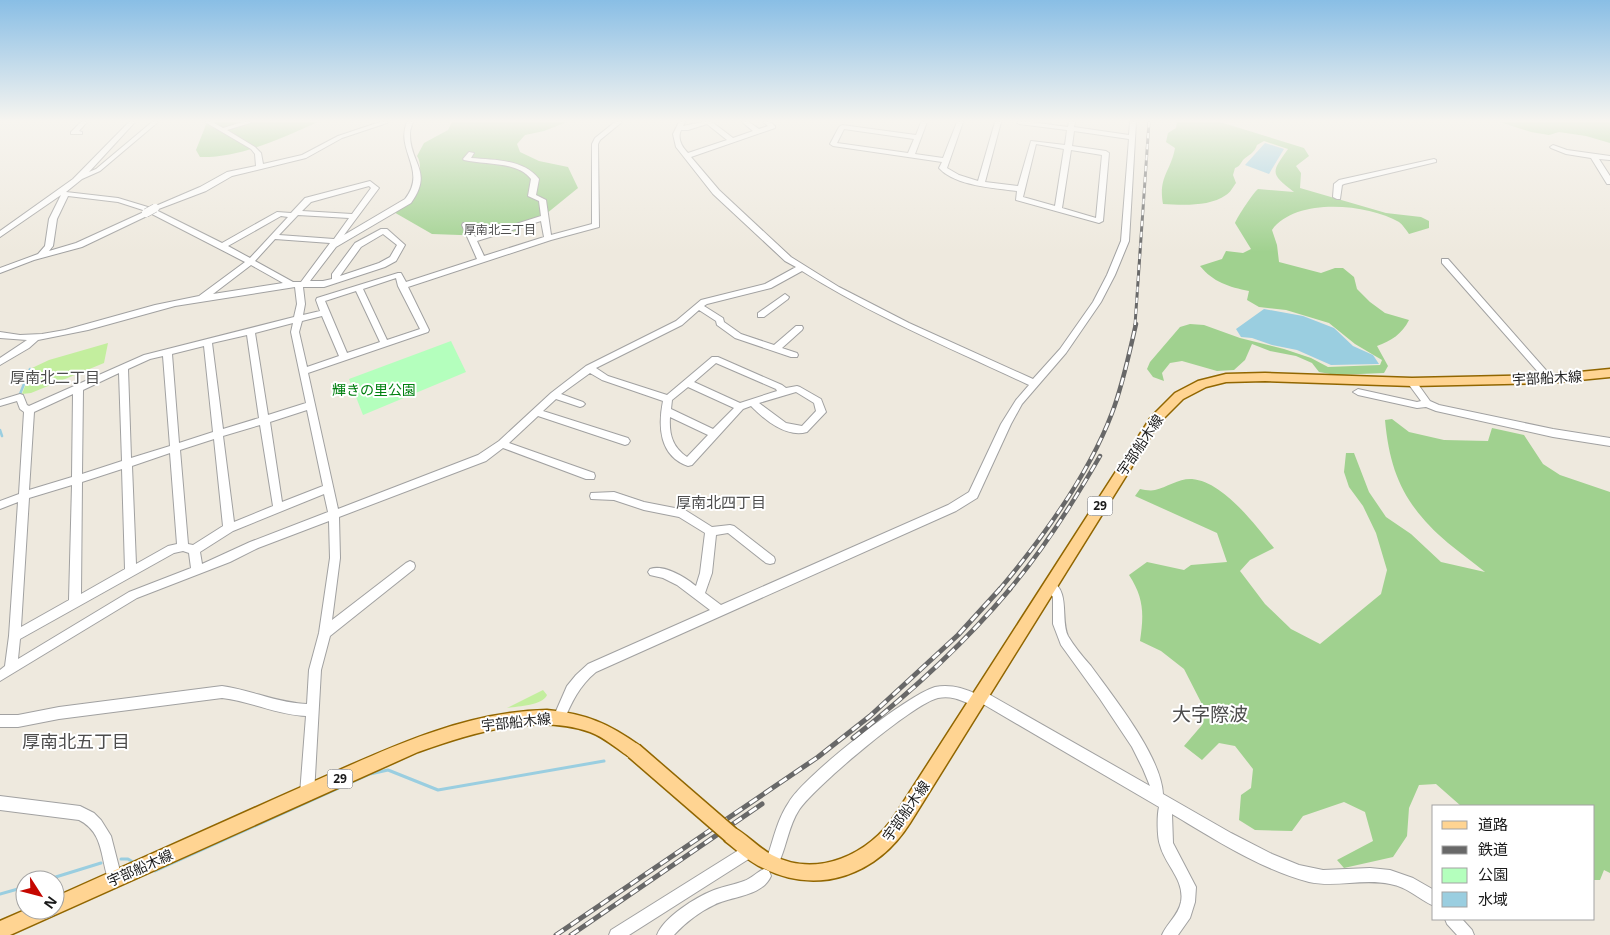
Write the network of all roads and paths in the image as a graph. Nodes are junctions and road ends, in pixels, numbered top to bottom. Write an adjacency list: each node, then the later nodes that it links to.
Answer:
1 (91, 166): 16 (street)
2 (103, 166): 16 (street)
3 (260, 166): 33 (street, bridge)
4 (415, 166): 31 (street)
5 (510, 166): 25 (street)
6 (595, 166): 29 (street)
7 (695, 166): 37 (street)
8 (944, 166): 18 (street)
9 (986, 166): 18 (street)
10 (1027, 166): 19 (street)
11 (1066, 166): 22 (street)
12 (1105, 166): 22 (street)
13 (1130, 166): 67 (street)
14 (1414, 166): 21 (street)
15 (1607, 172): 17 (street)
16 (76, 181): 20 (street)
17 (1610, 182)
18 (981, 183): 19 (street)
19 (1022, 189): 22 (street)
20 (62, 194): 27 (street); 32 (street); 33 (street)
21 (1337, 197)
22 (1058, 209)
23 (294, 214): 24 (street); 24 (street); 28 (street); 32 (street)
24 (354, 216): 31 (street)
25 (545, 217): 29 (street); 30 (street)
26 (466, 225): 30 (street)
27 (0, 235)
28 (273, 237): 31 (street); 35 (street)
29 (548, 238): 34 (street)
30 (472, 240): 34 (street)
31 (333, 243): 40 (street)
32 (222, 246): 35 (street)
33 (41, 255): 38 (street)
34 (482, 260): 41 (street)
35 (251, 261): 40 (street); 44 (street)
36 (1445, 261): 64 (street)
37 (801, 268): 42 (street); 67 (street)
38 (0, 271)
39 (336, 279): 39 (street); 40 (street)
40 (298, 284): 44 (street); 48 (street)
41 (402, 286): 43 (street); 54 (street)
42 (768, 286): 45 (street); 47 (street)
43 (358, 287): 46 (street); 54 (street)
44 (200, 300): 52 (street)
45 (700, 306): 55 (street); 61 (street)
46 (326, 312): 48 (street); 58 (street)
47 (761, 315)
48 (296, 321): 50 (street); 62 (street)
49 (799, 328): 55 (street)
50 (251, 332): 53 (street); 82 (street)
51 (0, 335): 52 (street)
52 (37, 336): 59 (street)
53 (208, 343): 56 (street); 83 (street)
54 (385, 344): 58 (street)
55 (775, 349): 57 (street)
56 (167, 352): 60 (street); 88 (street)
57 (794, 355)
58 (344, 358): 62 (street)
59 (0, 362)
60 (123, 368): 68 (street); 89 (street)
61 (589, 368): 71 (street); 72 (street)
62 (304, 371): 77 (street)
63 (1610, 373): 64 (main road, 宇部船木線 / 29)
64 (1549, 379): 66 (main road, 宇部船木線 / 29)
65 (688, 382): 69 (street); 72 (street); 78 (street)
66 (1412, 382): 75 (street); 107 (main road, 宇部船木線 / 29)
67 (1035, 384): 110 (street)
68 (78, 388): 79 (street); 91 (street)
69 (784, 392): 73 (street); 73 (street)
70 (1358, 392): 75 (street)
71 (554, 395): 76 (street); 81 (street)
72 (668, 399): 80 (street)
73 (752, 402): 78 (street)
74 (0, 403): 79 (street)
75 (1427, 403): 86 (street)
76 (580, 404)
77 (311, 405): 82 (street); 92 (street)
78 (740, 407): 84 (street)
79 (29, 410): 93 (street)
80 (666, 411): 84 (street); 84 (street)
81 (536, 412): 85 (street); 87 (street)
82 (264, 420): 83 (street); 96 (street)
83 (219, 434): 88 (street); 98 (street)
84 (715, 434)
85 (625, 441)
86 (1610, 442)
87 (502, 444): 90 (street); 97 (street)
88 (175, 448): 89 (street); 100 (street)
89 (126, 463): 91 (street); 105 (street)
90 (590, 476)
91 (77, 479): 93 (street); 109 (street)
92 (329, 488): 96 (street); 97 (street)
93 (24, 496): 95 (street); 112 (street)
94 (595, 496): 99 (street)
95 (0, 505)
96 (278, 508): 98 (street)
97 (334, 514): 104 (street); 111 (street)
98 (229, 528): 101 (street)
99 (711, 531): 102 (street); 108 (street)
100 (183, 547): 101 (street); 105 (street)
101 (194, 550): 104 (street)
102 (770, 560)
103 (410, 566): 111 (street)
104 (197, 570): 113 (street)
105 (131, 572): 109 (street)
106 (654, 572): 108 (street)
107 (1050, 586): 115 (main road, 宇部船木線 / 29); 120 (street)
108 (699, 595): 110 (street)
109 (74, 602): 112 (street)
110 (720, 611): 117 (street)
111 (325, 633): 116 (street)
112 (15, 636): 113 (street)
113 (11, 669): 114 (street)
114 (0, 676)
115 (980, 699): 120 (street); 122 (main road, 宇部船木線 / 29); 123 (street)
116 (312, 710): 118 (street); 119 (street)
117 (559, 718): 119 (main road, 宇部船木線 / 29); 122 (main road, 宇部船木線 / 29, bridge)
118 (0, 721)
119 (307, 794): 125 (main road, 宇部船木線 / 29)
120 (1162, 801): 126 (street); 133 (street)
121 (0, 803): 125 (street)
122 (750, 850): 131 (street)
123 (775, 855)
124 (764, 876): 132 (street)
125 (115, 879): 127 (main road, 宇部船木線 / 29)
126 (1432, 898)
127 (65, 902)
128 (23, 920): 130 (main road)
129 (1453, 920): 134 (street)
130 (0, 930)
131 (616, 935)
132 (664, 935)
133 (1169, 935)
134 (1467, 935)

